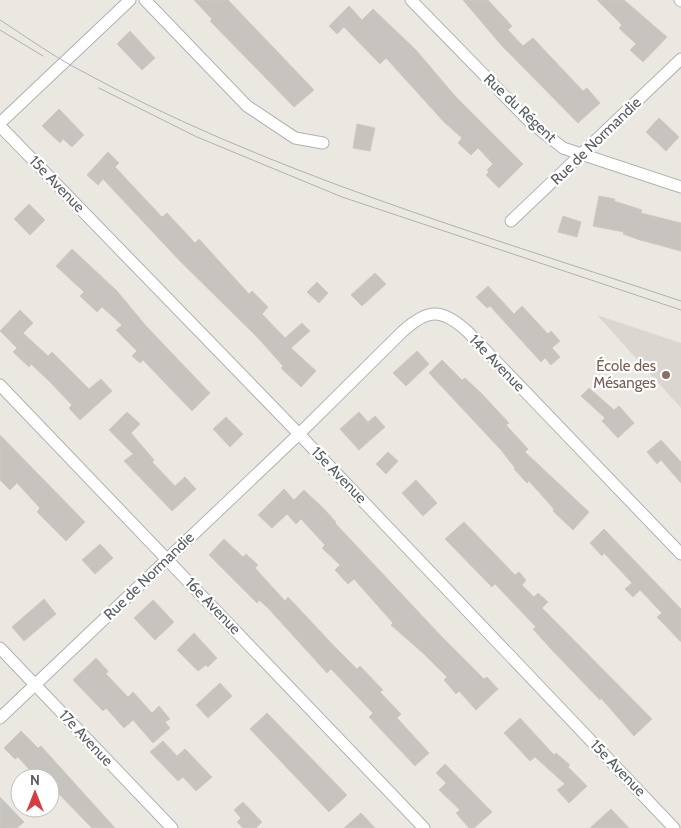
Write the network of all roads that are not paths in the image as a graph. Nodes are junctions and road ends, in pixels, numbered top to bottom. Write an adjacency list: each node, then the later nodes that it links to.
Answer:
1 (130, 0): 5 (street)
2 (145, 0): 6 (street)
3 (411, 0): 7 (street, Rue du Régent)
4 (681, 59): 7 (street, Rue de Normandie)
5 (0, 124): 11 (street, 15e Avenue)
6 (323, 143)
7 (584, 154): 8 (street, Rue du Régent); 9 (street, Rue de Normandie)
8 (681, 187)
9 (511, 221)
10 (0, 385): 13 (street, 16e Avenue)
11 (299, 434): 12 (street, 14e Avenue); 13 (street, Rue de Normandie); 19 (street, 15e Avenue)
12 (681, 554)
13 (167, 558): 15 (street, Rue de Normandie); 18 (street, 16e Avenue)
14 (0, 648): 15 (street, 17e Avenue)
15 (36, 684): 16 (street, Rue de Normandie); 17 (street, 17e Avenue)
16 (0, 718)
17 (172, 828)
18 (424, 828)
19 (674, 828)

